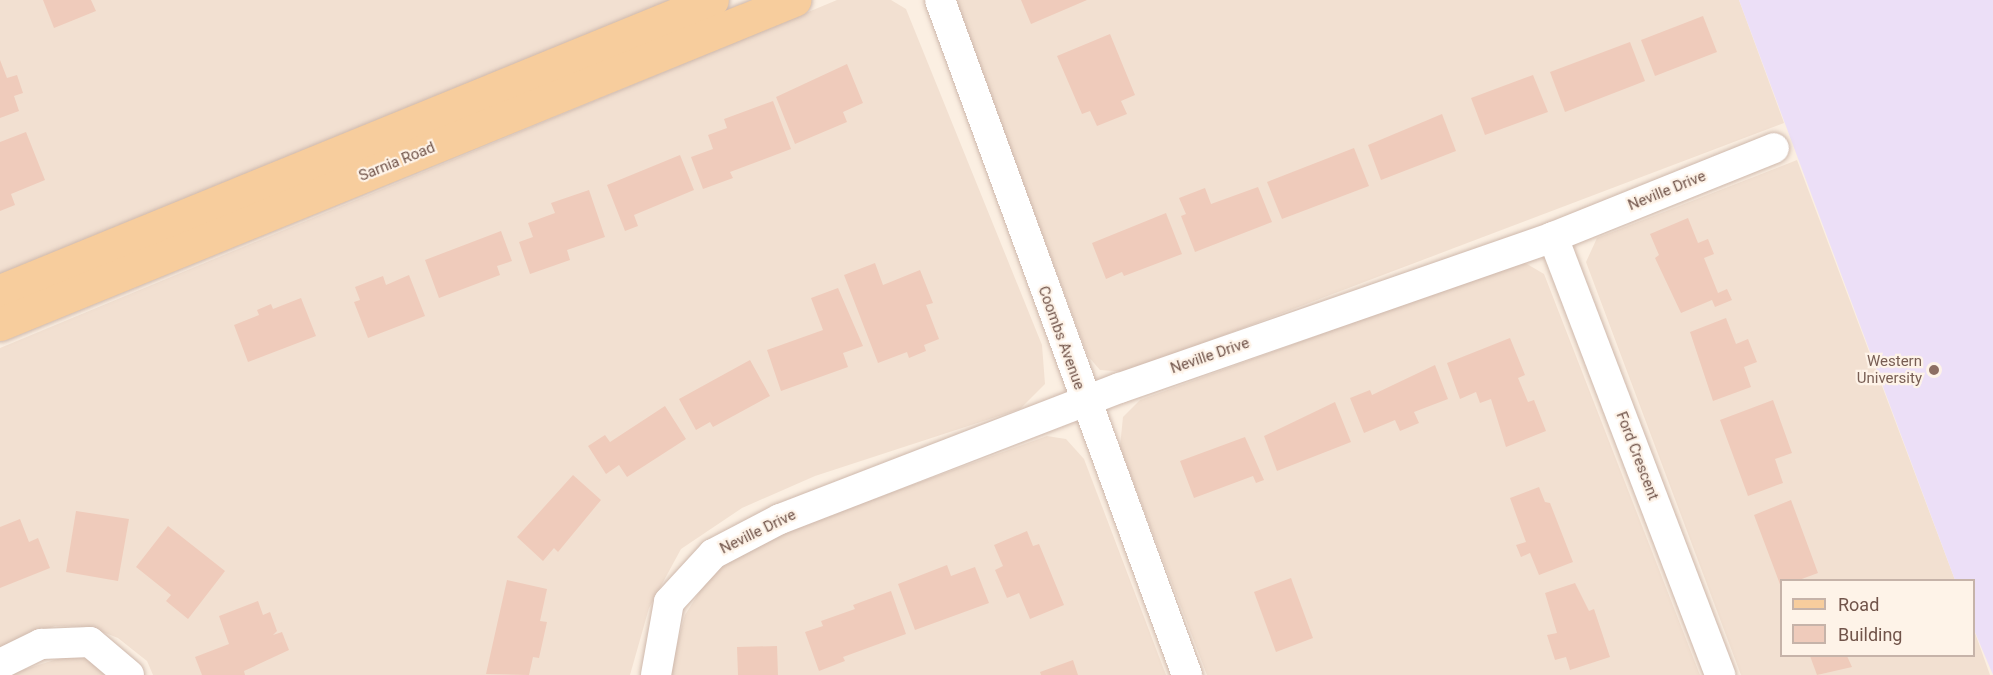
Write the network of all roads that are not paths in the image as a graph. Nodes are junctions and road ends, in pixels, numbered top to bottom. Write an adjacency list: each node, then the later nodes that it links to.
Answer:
1 (794, 0): 3 (main road, Sarnia Road)
2 (940, 0): 8 (street, Coombs Avenue)
3 (713, 8): 6 (main road, Sarnia Road); 7 (main road, Sarnia Road)
4 (1774, 148): 5 (street, Neville Drive)
5 (1554, 237): 8 (street, Neville Drive); 13 (street, Ford Crescent)
6 (0, 291)
7 (0, 324)
8 (1084, 402): 11 (street, Neville Drive); 12 (street, Coombs Avenue)
9 (0, 664): 10 (street)
10 (129, 675)
11 (656, 675)
12 (1187, 675)
13 (1720, 675)

